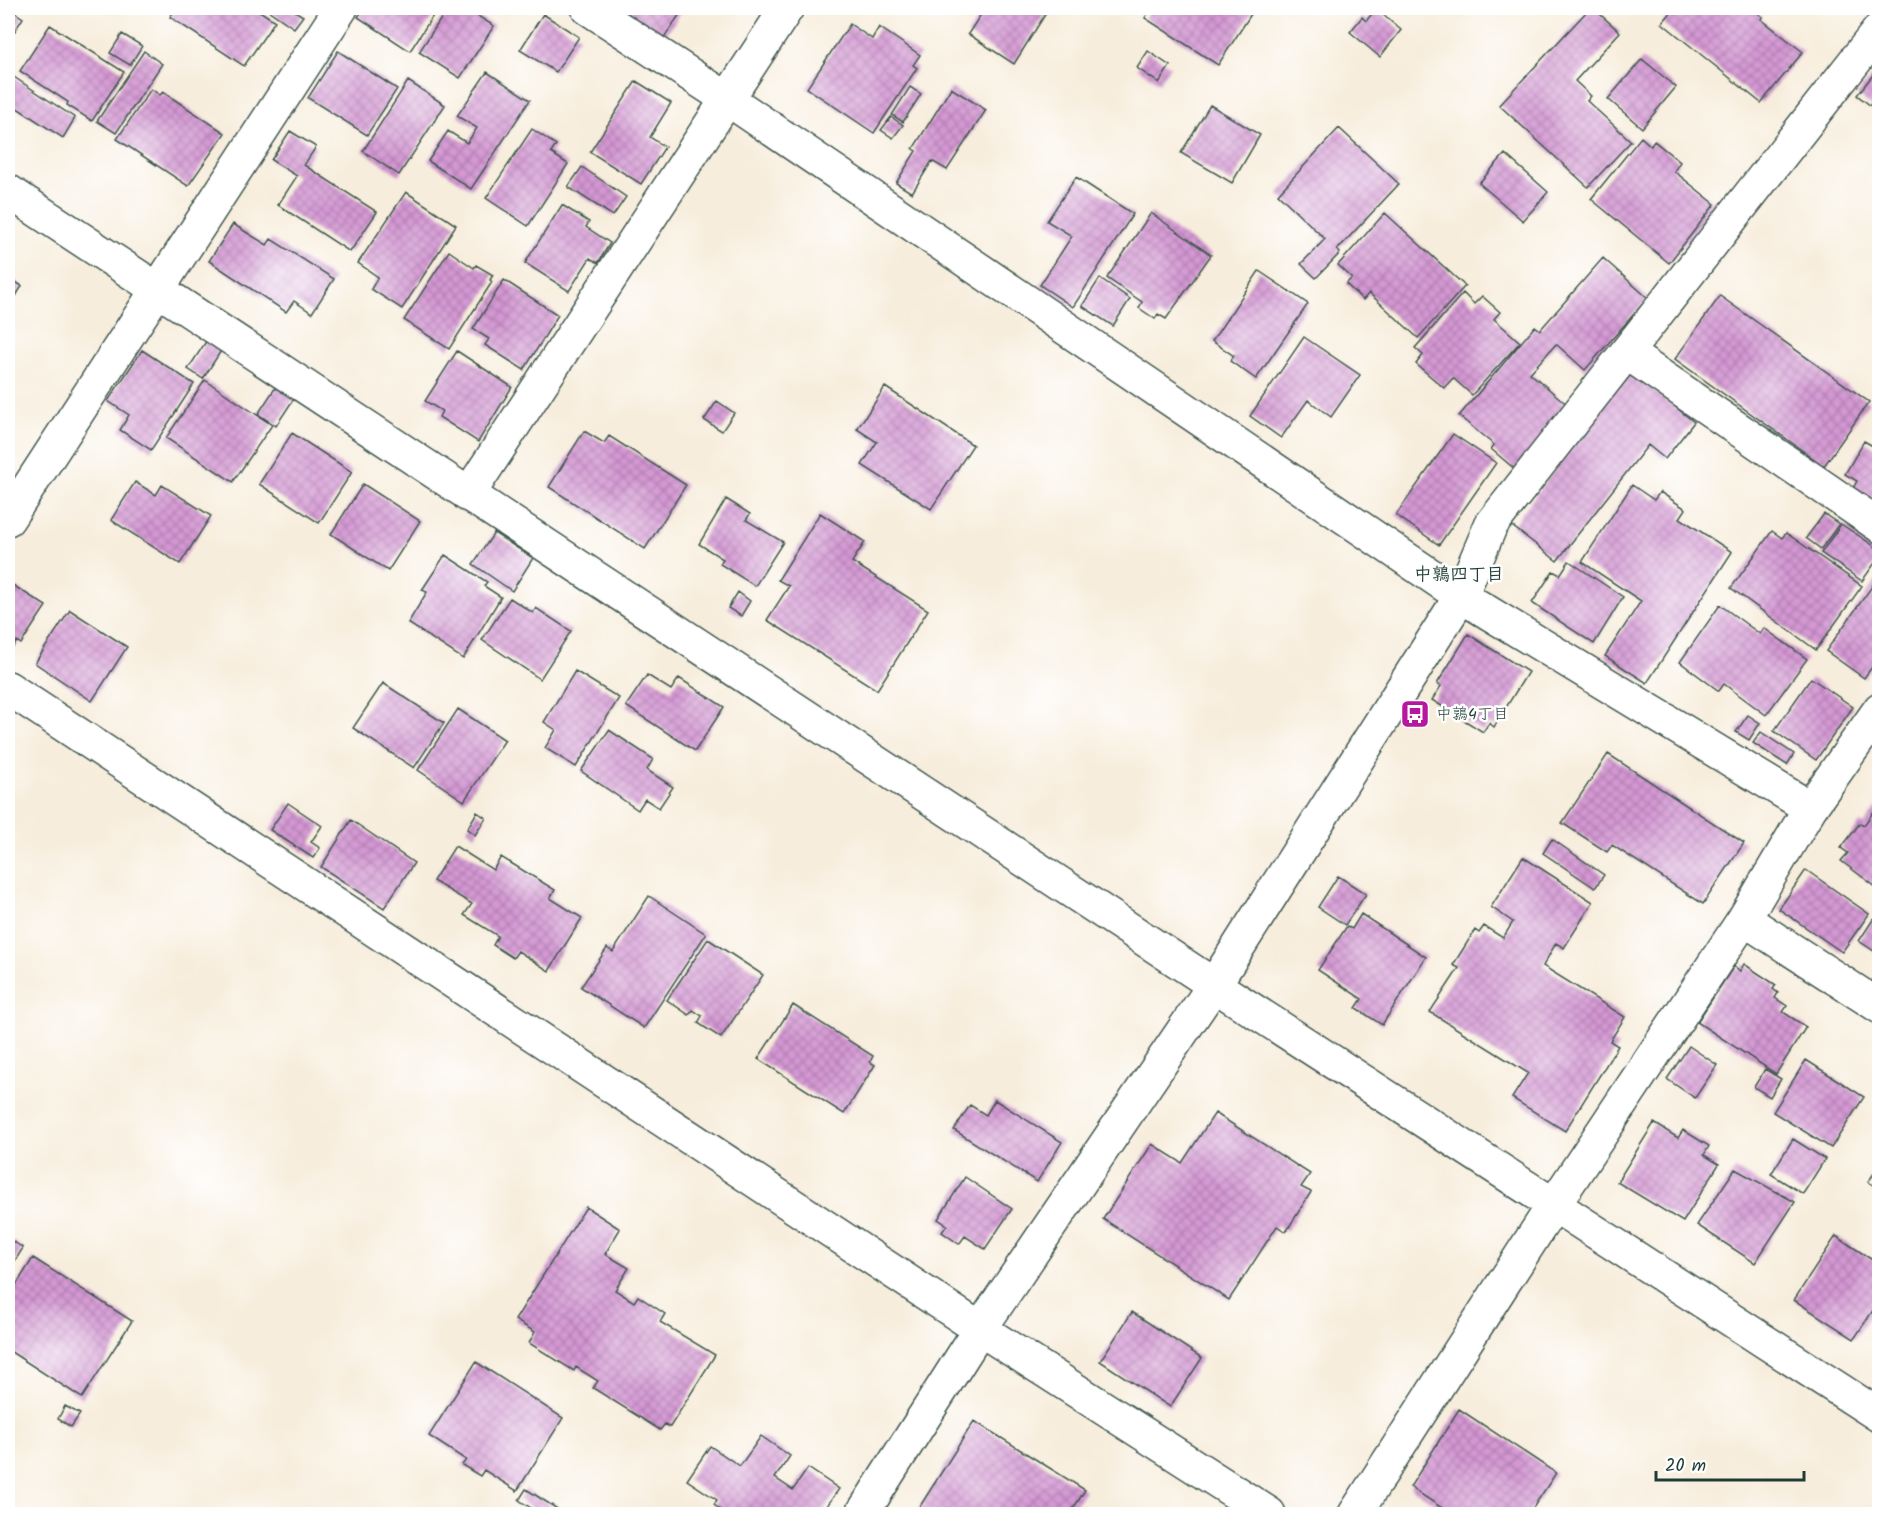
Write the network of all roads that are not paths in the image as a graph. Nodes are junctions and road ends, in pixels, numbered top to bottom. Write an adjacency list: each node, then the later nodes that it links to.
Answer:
1 (341, 8): 7 (street)
2 (588, 8): 5 (street)
3 (787, 8): 5 (street)
4 (1880, 29): 8 (street)
5 (726, 98): 9 (street); 12 (street)
6 (8, 191): 7 (street)
7 (157, 289): 9 (street); 10 (street)
8 (1627, 353): 11 (street); 12 (street)
9 (468, 495): 17 (street)
10 (8, 519)
11 (1880, 525)
12 (1461, 596): 15 (street); 17 (street)
13 (8, 688): 20 (street)
14 (1880, 709): 15 (street)
15 (1810, 808): 16 (street)
16 (1744, 919): 18 (street); 19 (street)
17 (1214, 985): 19 (street); 20 (street)
18 (1880, 1007)
19 (1553, 1206): 21 (street); 24 (street)
20 (980, 1329): 22 (street); 23 (street)
21 (1880, 1416)
22 (862, 1515)
23 (1269, 1515)
24 (1355, 1515)

